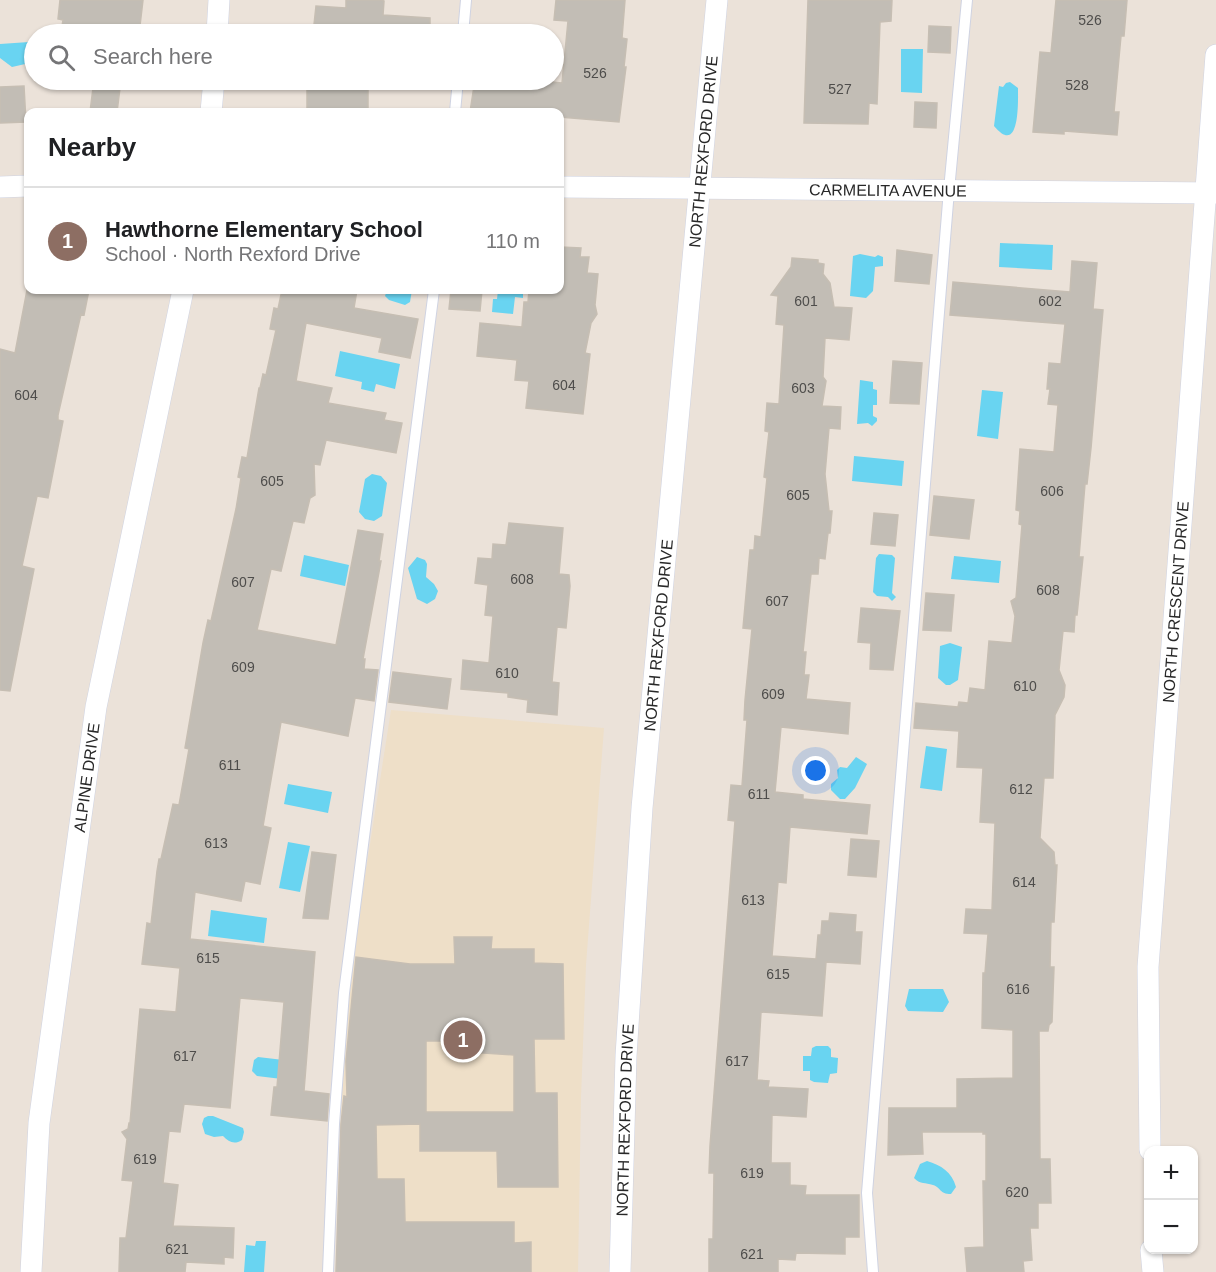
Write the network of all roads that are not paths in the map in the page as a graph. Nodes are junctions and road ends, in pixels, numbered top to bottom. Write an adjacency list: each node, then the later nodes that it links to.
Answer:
1 (219, 0): 5 (street)
2 (466, 0): 6 (lane)
3 (717, 0): 15 (street, NORTH REXFORD DRIVE)
4 (967, 0): 16 (lane)
5 (218, 24)
6 (464, 24)
7 (1216, 55): 17 (street, NORTH CRESCENT DRIVE)
8 (213, 90): 10 (street)
9 (457, 90): 11 (lane)
10 (211, 108)
11 (455, 108)
12 (24, 186): 13 (street)
13 (0, 187)
14 (564, 187): 15 (street, CARMELITA AVENUE)
15 (698, 187): 16 (street, CARMELITA AVENUE); 24 (street, NORTH REXFORD DRIVE)
16 (949, 190): 17 (street, CARMELITA AVENUE); 25 (lane)
17 (1211, 193): 20 (street, NORTH CRESCENT DRIVE)
18 (182, 294): 22 (street, ALPINE DRIVE)
19 (433, 294): 23 (lane)
20 (1150, 1146)
21 (1151, 1254): 26 (street)
22 (31, 1272)
23 (328, 1272)
24 (620, 1272)
25 (873, 1272)
26 (1153, 1272)

